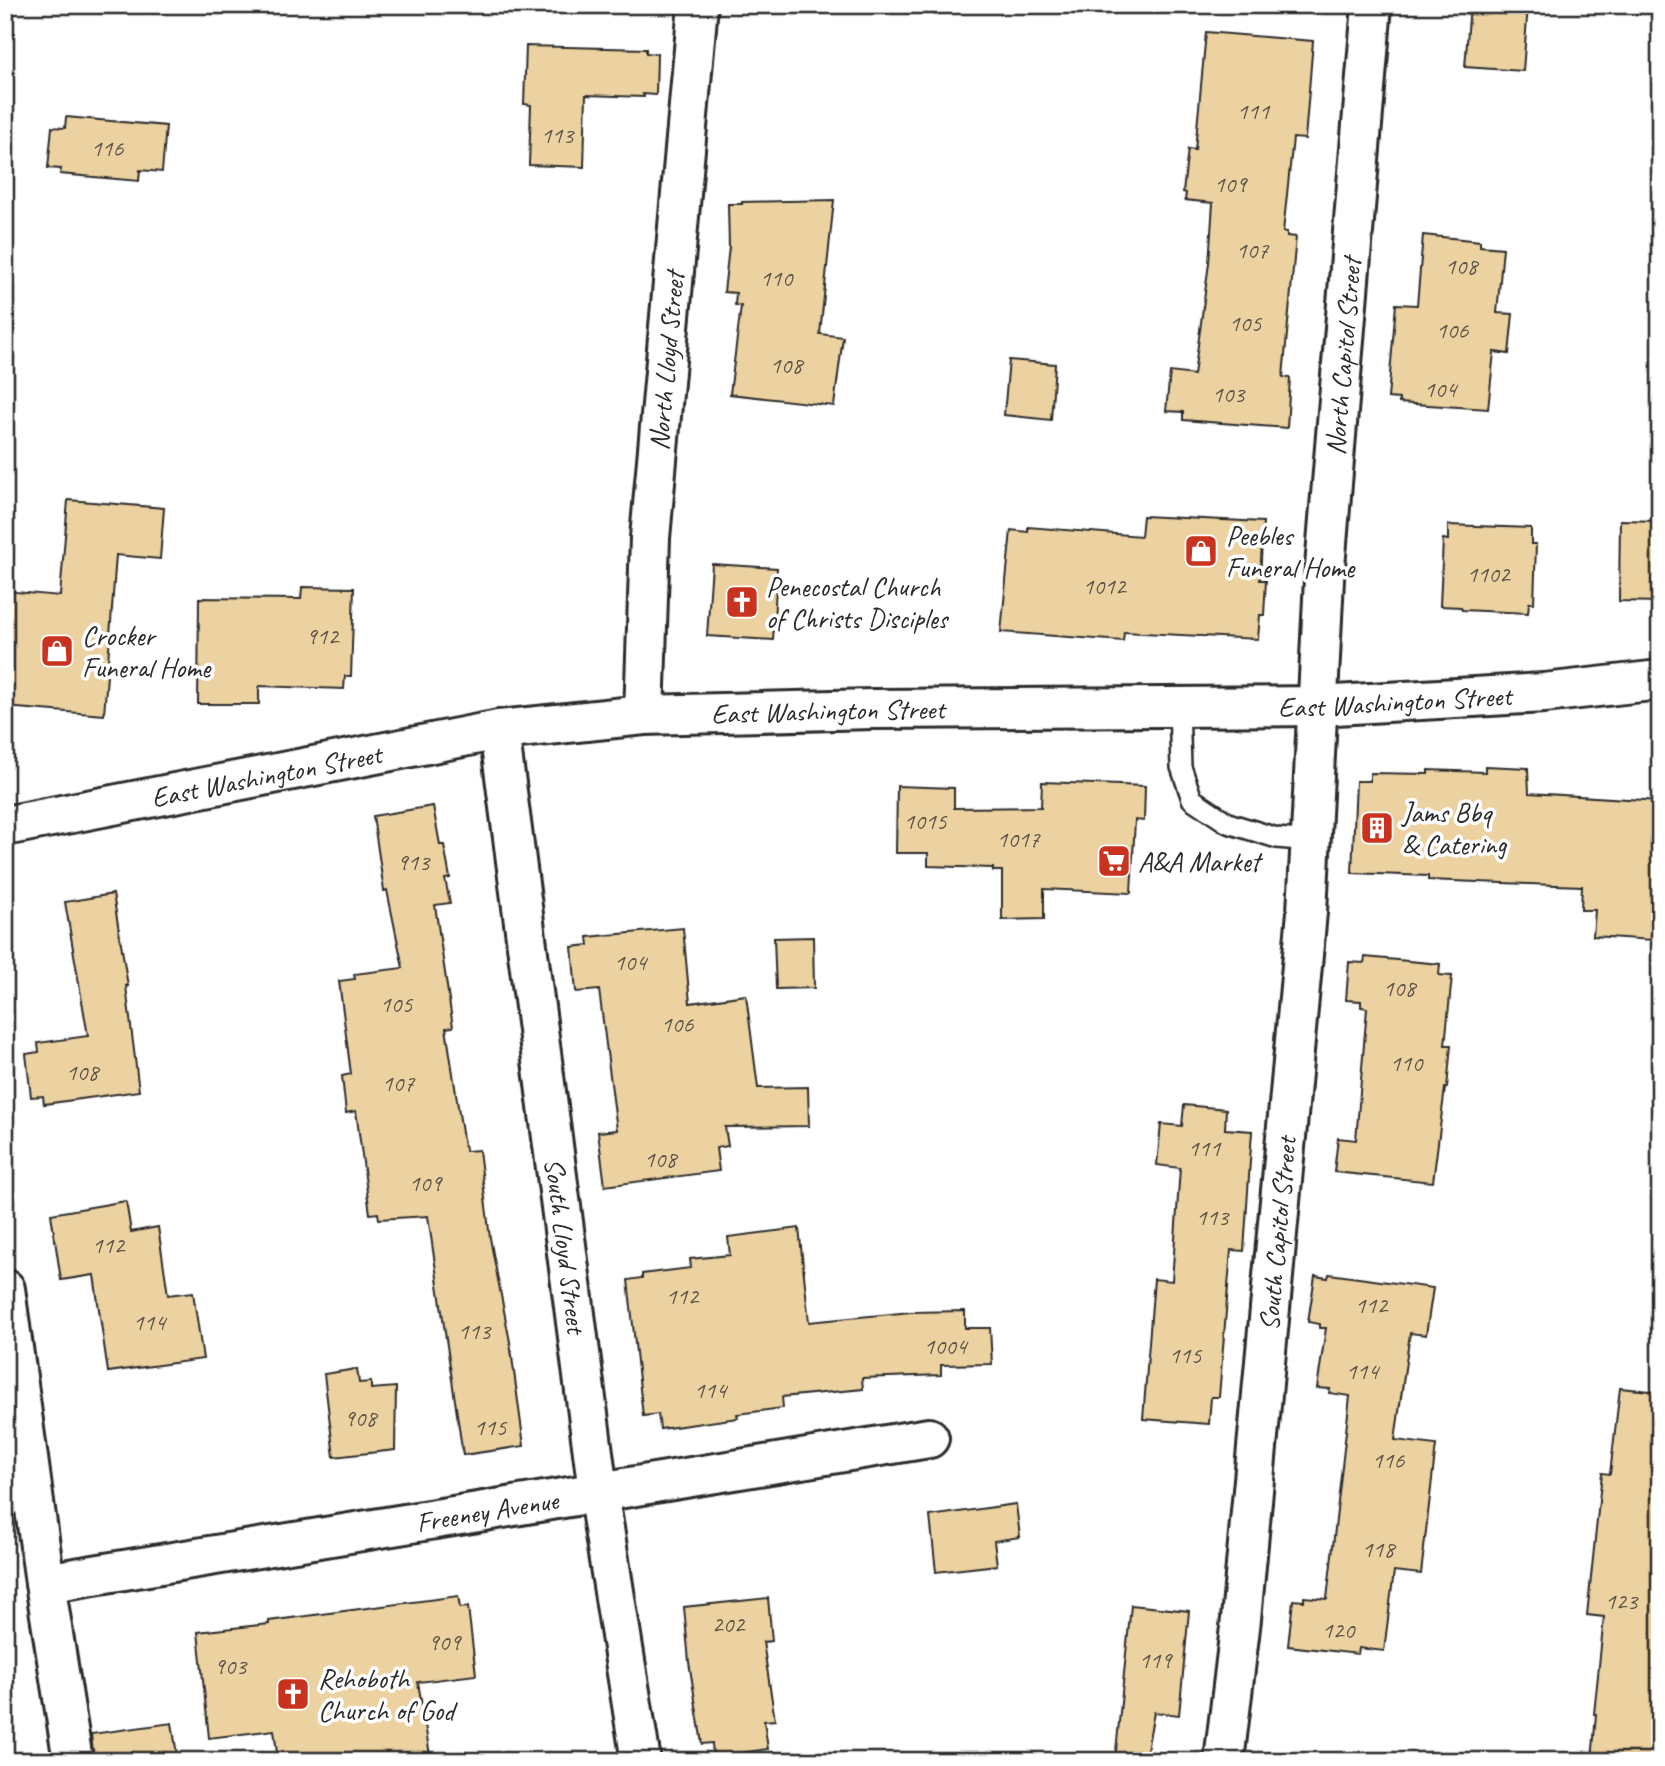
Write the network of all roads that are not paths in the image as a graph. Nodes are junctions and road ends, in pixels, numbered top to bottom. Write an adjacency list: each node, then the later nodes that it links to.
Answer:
1 (698, 5): 6 (street, North Lloyd Street)
2 (1372, 5): 4 (street, North Capitol Street)
3 (1660, 680): 4 (street, East Washington Street)
4 (1318, 706): 5 (street, East Washington Street); 9 (street, South Capitol Street)
5 (1179, 707): 6 (street, East Washington Street); 9 (lane)
6 (644, 715): 7 (street, East Washington Street)
7 (499, 730): 8 (street, East Washington Street); 12 (street, South Lloyd Street)
8 (5, 826)
9 (1311, 841): 16 (street, South Capitol Street)
10 (5, 1289): 13 (street)
11 (929, 1438): 12 (street, Freeney Avenue)
12 (598, 1491): 13 (street, Freeney Avenue); 15 (street, South Lloyd Street)
13 (45, 1583): 14 (street)
14 (73, 1761)
15 (641, 1761)
16 (1224, 1761)

